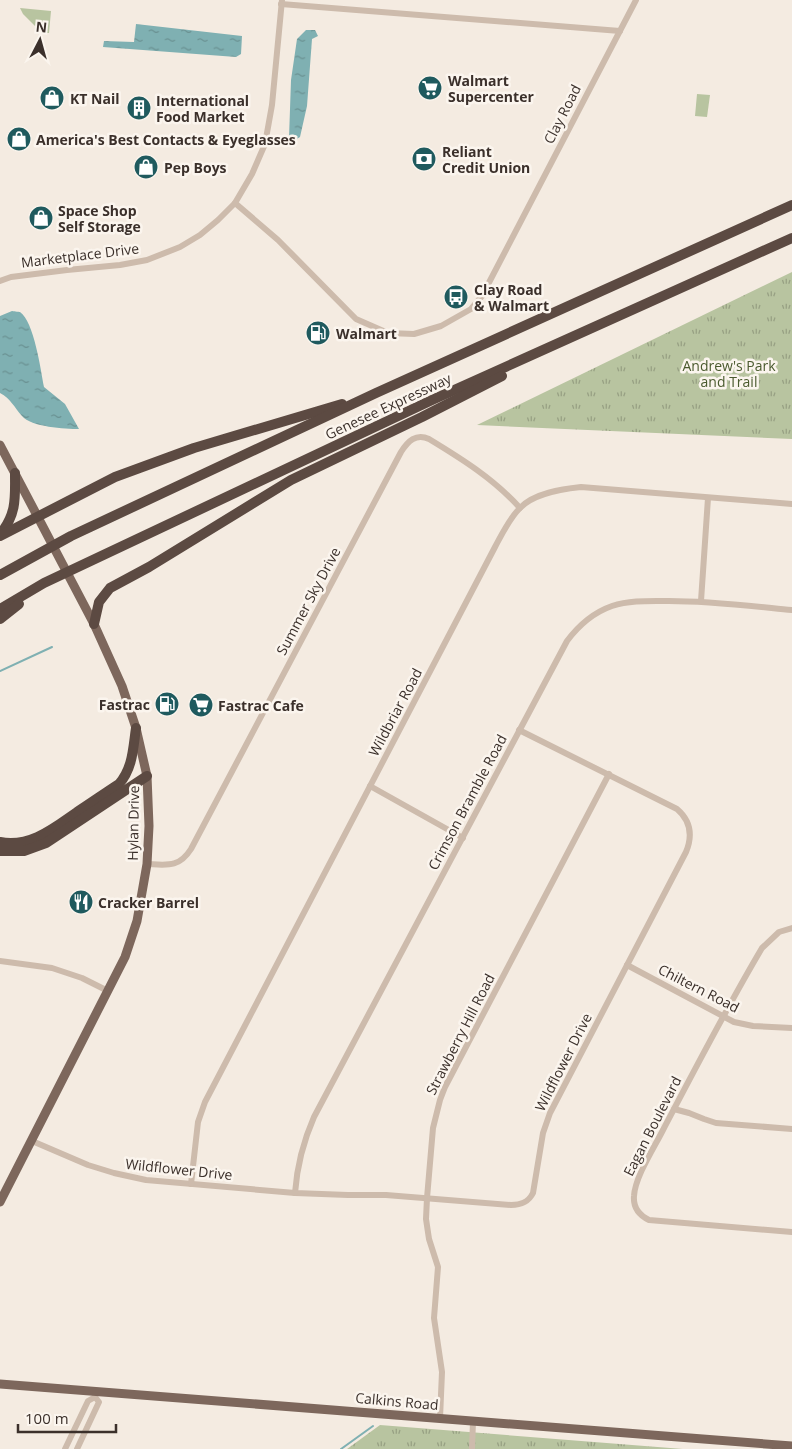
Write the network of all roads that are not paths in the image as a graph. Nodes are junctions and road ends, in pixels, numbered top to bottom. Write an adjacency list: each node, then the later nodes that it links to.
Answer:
1 (636, 0): 3 (street, Clay Road)
2 (282, 2): 3 (street); 4 (street, Marketplace Drive)
3 (620, 31): 4 (street, Clay Road)
4 (235, 203): 7 (street, Marketplace Drive)
5 (792, 204): 9 (highway, Genesee Expressway)
6 (792, 238): 8 (highway, Genesee Expressway)
7 (0, 281)
8 (596, 327): 18 (highway, Genesee Expressway); 23 (highway)
9 (376, 394): 15 (highway); 17 (highway, Genesee Expressway)
10 (0, 445): 11 (main road, Hylan Drive)
11 (15, 473): 15 (main road, Hylan Drive); 16 (highway)
12 (708, 498): 13 (street, Wildbriar Road); 14 (street, Wildbriar Road); 19 (street)
13 (792, 504)
14 (520, 508): 28 (street, Wildbriar Road); 32 (street, Summer Sky Drive)
15 (39, 519): 16 (highway); 23 (main road, Hylan Drive)
16 (0, 536)
17 (0, 575)
18 (44, 583): 20 (highway, Genesee Expressway); 22 (highway)
19 (701, 601): 21 (street, Crimson Bramble Road); 25 (street, Crimson Bramble Road)
20 (0, 609)
21 (792, 610)
22 (0, 619)
23 (94, 624): 24 (main road, Hylan Drive)
24 (136, 728): 27 (main road, Hylan Drive); 30 (highway)
25 (519, 730): 26 (street, Wildflower Drive); 29 (street, Crimson Bramble Road)
26 (609, 774): 35 (street, Wildflower Drive); 44 (street, Strawberry Hill Road)
27 (147, 776): 31 (highway); 32 (main road, Hylan Drive)
28 (370, 786): 29 (street); 42 (street, Wildbriar Road)
29 (462, 838): 43 (street, Crimson Bramble Road)
30 (0, 842)
31 (0, 851)
32 (147, 864): 36 (main road, Hylan Drive)
33 (792, 928): 37 (street, Eagan Boulevard)
34 (0, 961): 36 (street)
35 (627, 965): 37 (street, Chiltern Road); 44 (street, Wildflower Drive)
36 (108, 991): 41 (main road, Hylan Drive)
37 (723, 1017): 38 (street, Chiltern Road); 39 (street, Eagan Boulevard)
38 (792, 1028)
39 (674, 1109): 40 (street); 46 (street, Eagan Boulevard)
40 (792, 1130)
41 (32, 1141): 42 (street, Wildflower Drive); 45 (main road, Hylan Drive)
42 (191, 1184): 43 (street, Wildflower Drive)
43 (296, 1192): 44 (street, Wildflower Drive)
44 (427, 1198): 49 (street, Strawberry Hill Road)
45 (0, 1202)
46 (792, 1232)
47 (0, 1384): 48 (main road, Calkins Road)
48 (95, 1394): 49 (main road, Calkins Road); 52 (street); 53 (street)
49 (440, 1418): 50 (main road, Calkins Road)
50 (473, 1421): 51 (main road, Calkins Road); 54 (street)
51 (792, 1446)
52 (65, 1449)
53 (76, 1449)
54 (472, 1449)

